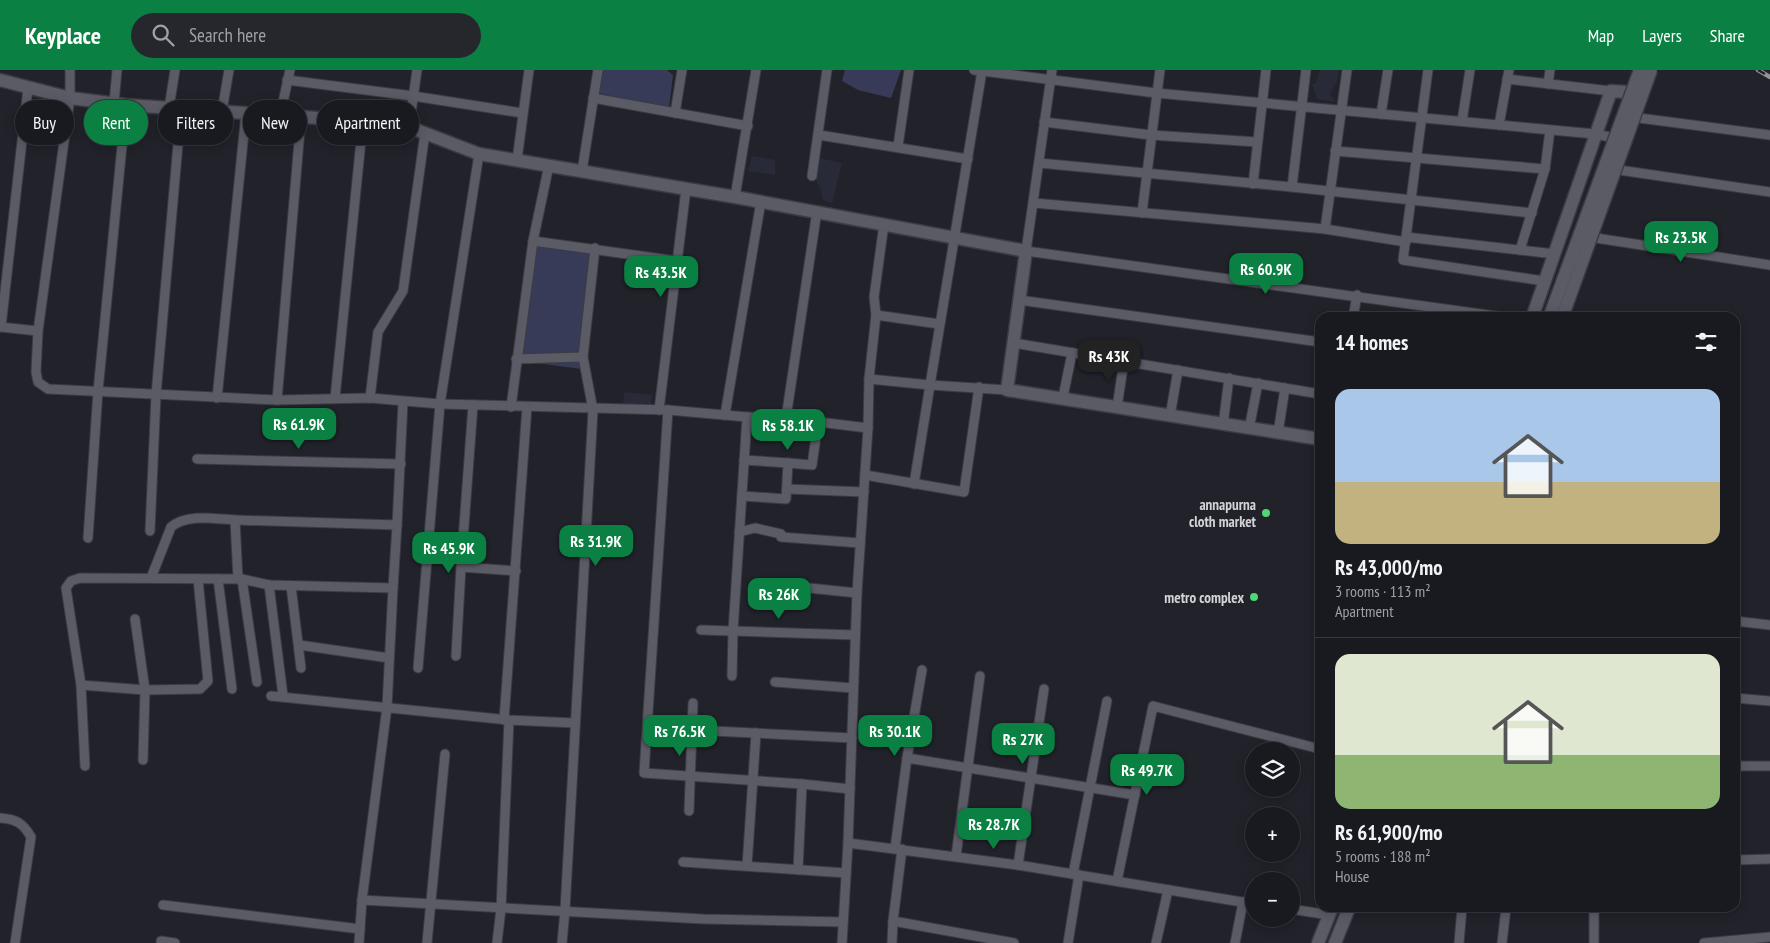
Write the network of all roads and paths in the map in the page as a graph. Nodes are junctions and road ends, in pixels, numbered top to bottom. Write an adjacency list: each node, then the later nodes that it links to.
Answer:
1 (70, 70): 34 (street)
2 (117, 70): 37 (street)
3 (174, 70): 38 (street)
4 (229, 70): 39 (street)
5 (290, 70): 27 (street)
6 (417, 70): 33 (street)
7 (529, 70): 45 (street)
8 (598, 70): 35 (street)
9 (682, 70): 46 (street)
10 (756, 70): 53 (street)
11 (827, 70): 58 (street)
12 (910, 70): 68 (street)
13 (1052, 70): 28 (street)
14 (1160, 70): 32 (street)
15 (1266, 70): 42 (street)
16 (1306, 70): 43 (street)
17 (1347, 70): 44 (street)
18 (1388, 70): 47 (street)
19 (1428, 70): 48 (street)
20 (1470, 70): 51 (street)
21 (1550, 70): 29 (street)
22 (1640, 70): 111 (street, bridge)
23 (1651, 70): 112 (street, bridge)
24 (978, 71): 28 (street); 71 (street)
25 (1508, 74): 29 (street); 52 (street)
26 (0, 80): 30 (street)
27 (287, 80): 33 (street); 40 (street)
28 (1050, 81): 32 (street); 50 (street)
29 (1548, 84): 31 (street)
30 (28, 88): 34 (street); 116 (street)
31 (1611, 91): 49 (street); 57 (street)
32 (1156, 93): 42 (street); 59 (street)
33 (413, 96): 41 (street); 45 (street)
34 (70, 98): 36 (street); 117 (street)
35 (593, 98): 46 (street); 78 (street)
36 (87, 100)
37 (120, 100)
38 (175, 100)
39 (224, 100)
40 (283, 100)
41 (412, 100)
42 (1262, 103): 43 (street); 63 (street)
43 (1301, 107): 44 (street); 82 (street)
44 (1342, 110): 47 (street); 69 (street)
45 (522, 113): 73 (street)
46 (675, 113): 53 (street)
47 (1381, 114): 48 (street)
48 (1421, 118): 51 (street); 72 (street)
49 (1639, 118): 60 (street); 61 (street)
50 (1044, 122): 59 (street); 74 (street)
51 (1462, 122): 52 (street)
52 (1498, 125): 54 (street)
53 (748, 126): 86 (street)
54 (1550, 130): 57 (street); 76 (street)
55 (419, 131): 56 (street)
56 (424, 133): 70 (street); 138 (street)
57 (1595, 134): 61 (street); 102 (street)
58 (819, 135): 68 (street); 80 (street)
59 (1151, 135): 63 (street); 79 (street)
60 (1770, 135)
61 (1630, 141): 77 (street)
62 (243, 142): 136 (street)
63 (1257, 142): 81 (street)
64 (117, 145): 132 (street)
65 (173, 145): 134 (street)
66 (299, 145): 139 (street)
67 (361, 145): 137 (street)
68 (898, 146): 71 (street)
69 (1335, 151): 72 (street); 84 (street)
70 (478, 154): 73 (street); 141 (street)
71 (968, 159): 95 (street)
72 (1415, 159): 76 (street); 87 (street)
73 (517, 160): 75 (street)
74 (1039, 163): 79 (street); 89 (street)
75 (549, 165): 78 (street); 98 (street)
76 (1545, 169): 92 (street)
77 (1619, 170): 85 (street); 96 (street)
78 (582, 171): 83 (street)
79 (1146, 174): 81 (street); 91 (street)
80 (812, 176)
81 (1252, 184): 82 (street)
82 (1292, 187): 84 (street)
83 (686, 189): 86 (street); 103 (street)
84 (1330, 191): 87 (street); 94 (street)
85 (1770, 192)
86 (735, 196): 88 (street)
87 (1410, 200): 92 (street); 97 (street)
88 (761, 201): 90 (street); 148 (street)
89 (1034, 203): 91 (street); 101 (street)
90 (817, 212): 93 (street); 151 (street)
91 (1142, 213): 94 (street)
92 (1532, 213): 100 (street)
93 (884, 224): 95 (street); 114 (street)
94 (1325, 229): 97 (street)
95 (953, 238): 101 (street); 115 (street)
96 (1596, 238): 104 (street); 113 (street)
97 (1406, 240): 100 (street); 105 (street)
98 (534, 241): 99 (street); 122 (street)
99 (595, 248): 103 (street); 121 (street)
100 (1520, 250): 102 (street)
101 (1026, 251): 106 (street); 107 (street)
102 (1555, 254): 105 (street)
103 (677, 261): 147 (street)
104 (1770, 265)
105 (1544, 281): 110 (street)
106 (1357, 295): 108 (street); 109 (street)
107 (1019, 300): 118 (street); 119 (street)
108 (1354, 312)
109 (1470, 312)
110 (1534, 312)
111 (1551, 312)
112 (1564, 312)
113 (1570, 312)
114 (876, 315): 115 (street); 126 (street)
115 (939, 324): 128 (street)
116 (0, 327): 117 (street)
117 (38, 331): 132 (street)
118 (1315, 341)
119 (1014, 343): 120 (street); 131 (street)
120 (1072, 353): 123 (street); 135 (street)
121 (583, 357): 122 (street); 146 (street)
122 (516, 359): 143 (street)
123 (1124, 361): 124 (street); 145 (street)
124 (1178, 370): 125 (street); 149 (street)
125 (1230, 378): 127 (street); 153 (street)
126 (869, 379): 128 (street); 154 (street)
127 (1258, 383): 130 (street); 155 (street)
128 (930, 386): 129 (street); 163 (street)
129 (979, 387): 131 (street); 163 (street)
130 (1285, 388): 133 (street); 156 (street)
131 (1008, 390): 135 (street)
132 (98, 391): 134 (street); 171 (street)
133 (1315, 393)
134 (156, 395): 136 (street); 169 (street)
135 (1063, 397): 145 (street)
136 (217, 398): 139 (street)
137 (335, 398): 138 (street); 139 (street)
138 (370, 398): 140 (street)
139 (277, 400)
140 (403, 402): 141 (street); 161 (street)
141 (440, 404): 142 (street); 194 (street)
142 (473, 405): 143 (street); 173 (street)
143 (511, 407): 144 (street)
144 (527, 407): 146 (street); 174 (street)
145 (1117, 407): 149 (street)
146 (593, 410): 147 (street); 213 (street)
147 (664, 410): 148 (street); 225 (street)
148 (726, 415): 150 (street)
149 (1170, 416): 153 (street)
150 (747, 417): 151 (street); 159 (street)
151 (786, 418): 152 (street)
152 (818, 423): 154 (street); 160 (street)
153 (1223, 425): 155 (street)
154 (868, 428): 162 (street)
155 (1249, 429): 156 (street)
156 (1278, 433): 157 (street)
157 (1315, 438)
158 (197, 459): 161 (street)
159 (744, 460): 160 (street); 166 (street)
160 (788, 463): 164 (street)
161 (401, 464): 168 (street)
162 (865, 474): 163 (street); 165 (street)
163 (914, 484)
164 (788, 489): 165 (street); 166 (street)
165 (864, 492): 172 (street)
166 (742, 496): 170 (street)
167 (235, 520): 168 (street); 175 (street); 178 (street)
168 (398, 525): 182 (street)
169 (150, 531)
170 (740, 532): 172 (street); 188 (street)
171 (88, 538)
172 (860, 543): 183 (street)
173 (461, 567): 174 (street); 191 (street)
174 (516, 571): 212 (street)
175 (151, 578): 176 (street); 200 (street)
176 (198, 579): 177 (street); 203 (street)
177 (218, 579): 178 (street); 202 (street)
178 (240, 579): 179 (street); 198 (street)
179 (270, 585): 181 (street); 206 (street)
180 (780, 585): 183 (street)
181 (291, 586): 182 (street); 190 (street)
182 (393, 588): 192 (street)
183 (857, 593): 189 (street)
184 (135, 619): 203 (street)
185 (1740, 622): 186 (street)
186 (1770, 625)
187 (701, 630): 188 (street)
188 (733, 631): 189 (street); 196 (street)
189 (855, 635): 201 (street)
190 (298, 645): 192 (street); 193 (street)
191 (456, 656)
192 (389, 658): 211 (street)
193 (301, 668)
194 (418, 668)
195 (922, 670): 219 (street)
196 (732, 676)
197 (980, 676): 224 (street)
198 (257, 682)
199 (775, 682): 201 (street)
200 (81, 685): 203 (street); 221 (street)
201 (854, 688): 216 (street)
202 (232, 689)
203 (145, 690): 220 (street)
204 (1044, 690): 226 (street)
205 (272, 696): 206 (street)
206 (283, 696): 211 (street)
207 (1740, 698): 209 (street)
208 (1107, 700): 229 (street)
209 (1770, 701)
210 (693, 703): 214 (street)
211 (387, 707): 212 (street); 247 (street)
212 (507, 720): 213 (street); 251 (street)
213 (575, 724): 253 (street)
214 (693, 730): 215 (street); 225 (street)
215 (756, 733): 216 (street); 227 (street)
216 (852, 738): 230 (street)
217 (1315, 748): 231 (street)
218 (445, 754): 250 (street)
219 (907, 758): 224 (street); 235 (street)
220 (143, 760)
221 (85, 766)
222 (1740, 766): 223 (street)
223 (1770, 766)
224 (969, 768): 226 (street); 236 (street)
225 (691, 776): 227 (street); 232 (street)
226 (1031, 778): 229 (street); 240 (street)
227 (753, 781): 228 (street); 241 (street)
228 (802, 784): 230 (street); 242 (street)
229 (1090, 788): 231 (street); 244 (street)
230 (850, 789): 234 (street)
231 (1134, 795): 245 (street)
232 (689, 811)
233 (0, 818): 266 (street)
234 (848, 843): 235 (street); 243 (street)
235 (898, 849): 236 (street); 260 (street)
236 (956, 856): 240 (street)
237 (1770, 859): 238 (street)
238 (1740, 860)
239 (683, 862): 241 (street)
240 (1018, 865): 244 (street)
241 (747, 866): 242 (street)
242 (798, 870): 243 (street)
243 (846, 873): 261 (street)
244 (1076, 874): 245 (street); 275 (street)
245 (1117, 881): 246 (street)
246 (1168, 890): 248 (street); 276 (street)
247 (362, 900): 250 (street); 262 (street)
248 (1243, 902): 277 (street)
249 (163, 904): 262 (street)
250 (431, 904): 251 (street); 269 (street)
251 (501, 908): 253 (street); 270 (street)
252 (1300, 909): 254 (street)
253 (565, 910): 261 (street); 271 (street)
254 (1315, 910)
255 (1331, 912): 278 (street)
256 (1347, 912): 279 (street)
257 (1462, 912): 280 (street)
258 (1506, 912): 281 (street)
259 (1594, 912): 282 (street)
260 (894, 921): 273 (street); 274 (street)
261 (843, 922): 272 (street)
262 (360, 929): 268 (street)
263 (1766, 939): 265 (street)
264 (161, 942): 267 (street)
265 (1721, 942): 283 (street)
266 (16, 943)
267 (175, 943)
268 (359, 943)
269 (427, 943)
270 (497, 943)
271 (562, 943)
272 (842, 943)
273 (892, 943)
274 (1014, 943)
275 (1068, 943)
276 (1156, 943)
277 (1236, 943)
278 (1318, 943)
279 (1335, 943)
280 (1459, 943)
281 (1502, 943)
282 (1594, 943)
283 (1704, 943)

